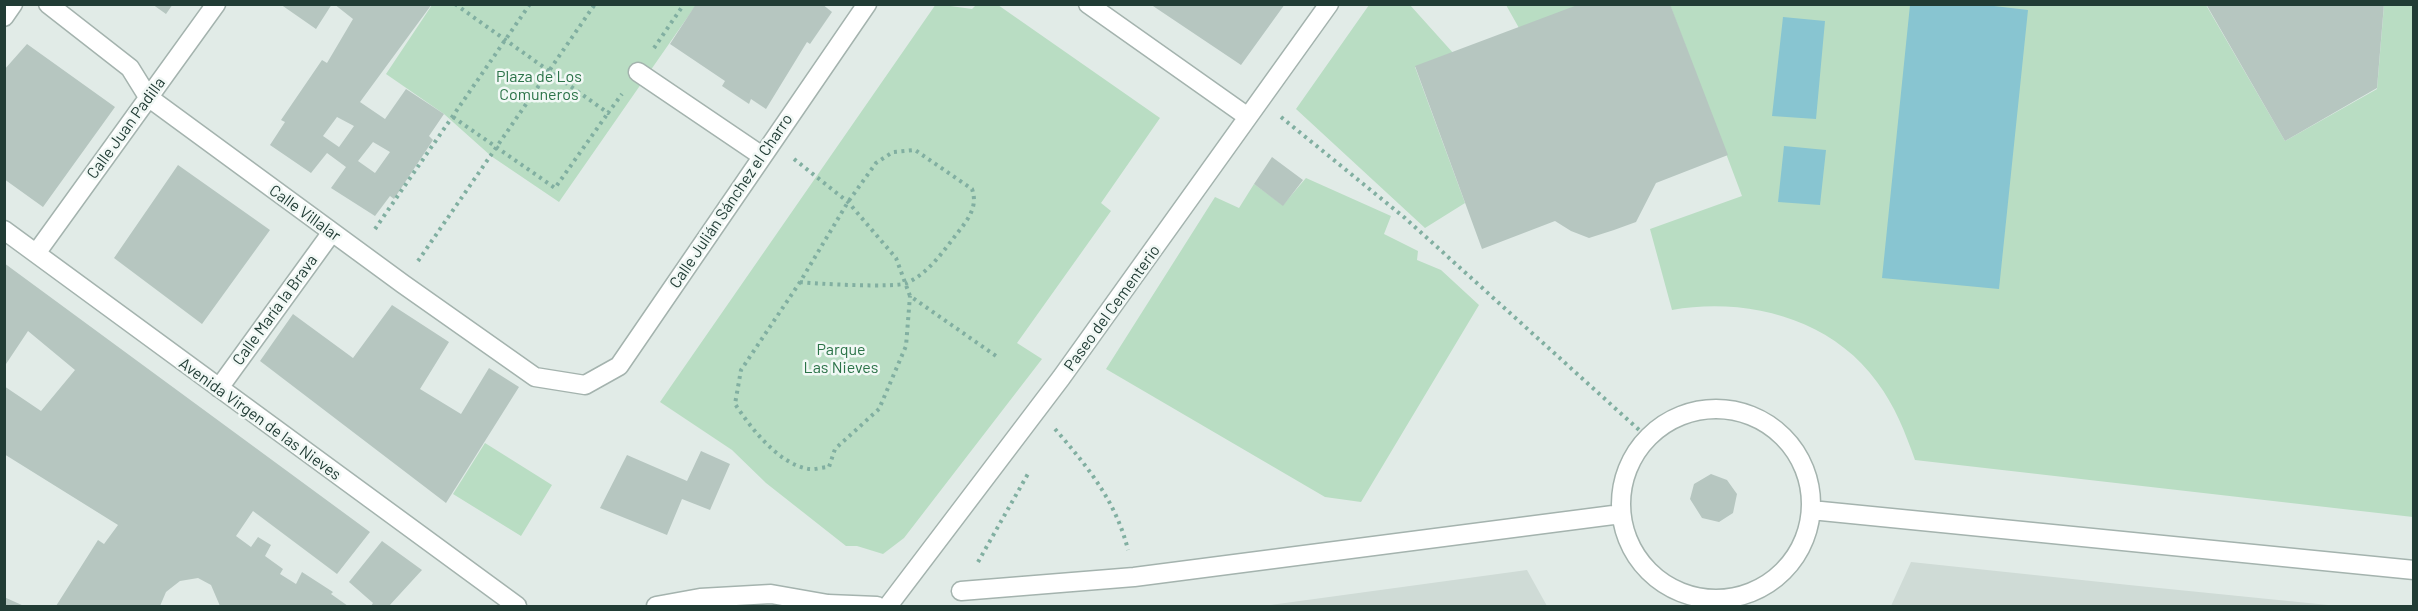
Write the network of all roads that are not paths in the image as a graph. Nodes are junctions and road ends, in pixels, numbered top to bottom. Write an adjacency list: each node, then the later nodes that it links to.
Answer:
1 (13, 4): 7 (street)
2 (48, 4): 9 (street, Calle Villalar)
3 (216, 4): 9 (street, Calle Juan Padilla)
4 (867, 4): 11 (street, Calle Julián Sánchez el Charro)
5 (1088, 4): 10 (street)
6 (1329, 4): 10 (street, Paseo del Cementerio)
7 (4, 17)
8 (638, 72): 11 (street)
9 (148, 97): 13 (street, Calle Villalar); 14 (street, Calle Juan Padilla)
10 (1248, 117): 24 (street, Paseo del Cementerio)
11 (766, 149): 15 (street, Calle Julián Sánchez el Charro)
12 (4, 230): 14 (street, Avenida Virgen de las Nieves)
13 (332, 232): 15 (street, Calle Villalar); 16 (street, Calle María la Brava)
14 (37, 252): 16 (street, Avenida Virgen de las Nieves)
15 (585, 386)
16 (219, 388): 21 (street, Avenida Virgen de las Nieves)
17 (1811, 510): 18 (street); 18 (street); 19 (street)
18 (1621, 514): 20 (street)
19 (2414, 570)
20 (961, 591)
21 (517, 606)
22 (656, 606): 23 (street)
23 (877, 606)
24 (888, 606)

